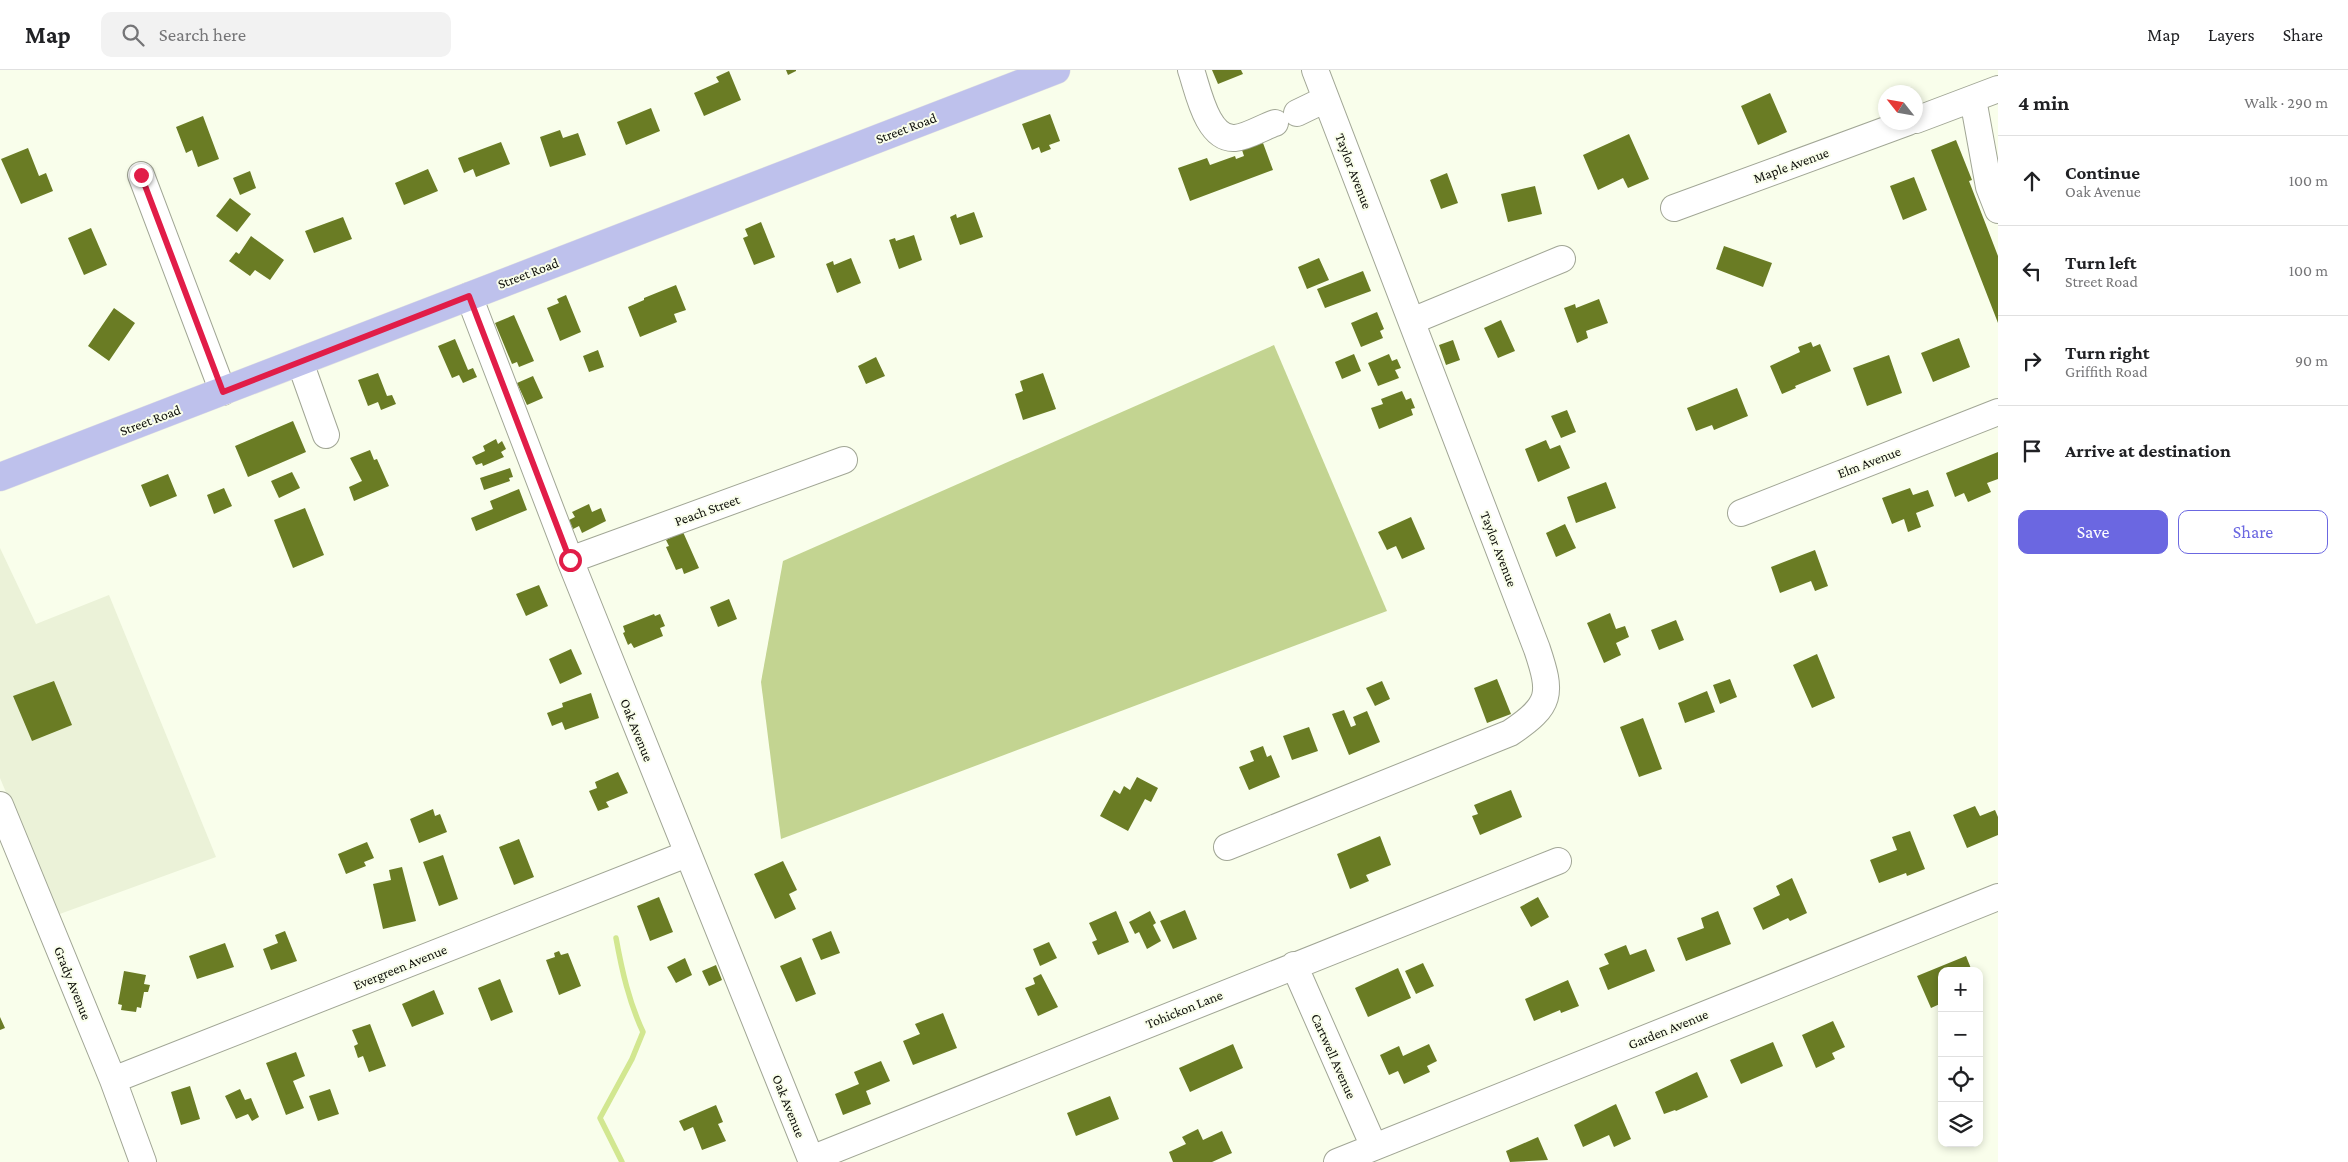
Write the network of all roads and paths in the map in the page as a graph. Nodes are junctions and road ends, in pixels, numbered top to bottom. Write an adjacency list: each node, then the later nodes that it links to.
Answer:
1 (1056, 70): 13 (main road, Street Road)
2 (1191, 70): 5 (street)
3 (1315, 70): 5 (street, Taylor Avenue)
4 (1998, 89): 6 (street)
5 (1326, 99): 14 (street, Taylor Avenue)
6 (1973, 99): 7 (street); 11 (street)
7 (1923, 117)
8 (1886, 130): 10 (street, Maple Avenue)
9 (141, 175): 16 (street)
10 (1674, 208)
11 (1998, 210)
12 (1562, 259): 14 (street)
13 (469, 296): 15 (main road, Street Road); 22 (street, Oak Avenue)
14 (1412, 321): 24 (street, Taylor Avenue)
15 (300, 362): 16 (main road, Street Road); 18 (street)
16 (223, 392): 20 (main road, Street Road)
17 (1998, 412): 21 (street, Elm Avenue)
18 (326, 434)
19 (844, 460): 22 (street, Peach Street)
20 (0, 477)
21 (1741, 513)
22 (570, 560): 25 (street, Oak Avenue)
23 (0, 805): 29 (street, Grady Avenue)
24 (1227, 846)
25 (686, 854): 29 (street, Evergreen Avenue); 31 (street, Oak Avenue)
26 (1558, 860): 28 (street, Tohickon Lane)
27 (1998, 897): 30 (street, Garden Avenue)
28 (1294, 965): 30 (street, Cartwell Avenue); 31 (street, Tohickon Lane)
29 (113, 1080): 32 (street, Grady Avenue)
30 (1374, 1147): 33 (street, Garden Avenue)
31 (811, 1160)
32 (144, 1162)
33 (1337, 1162)

